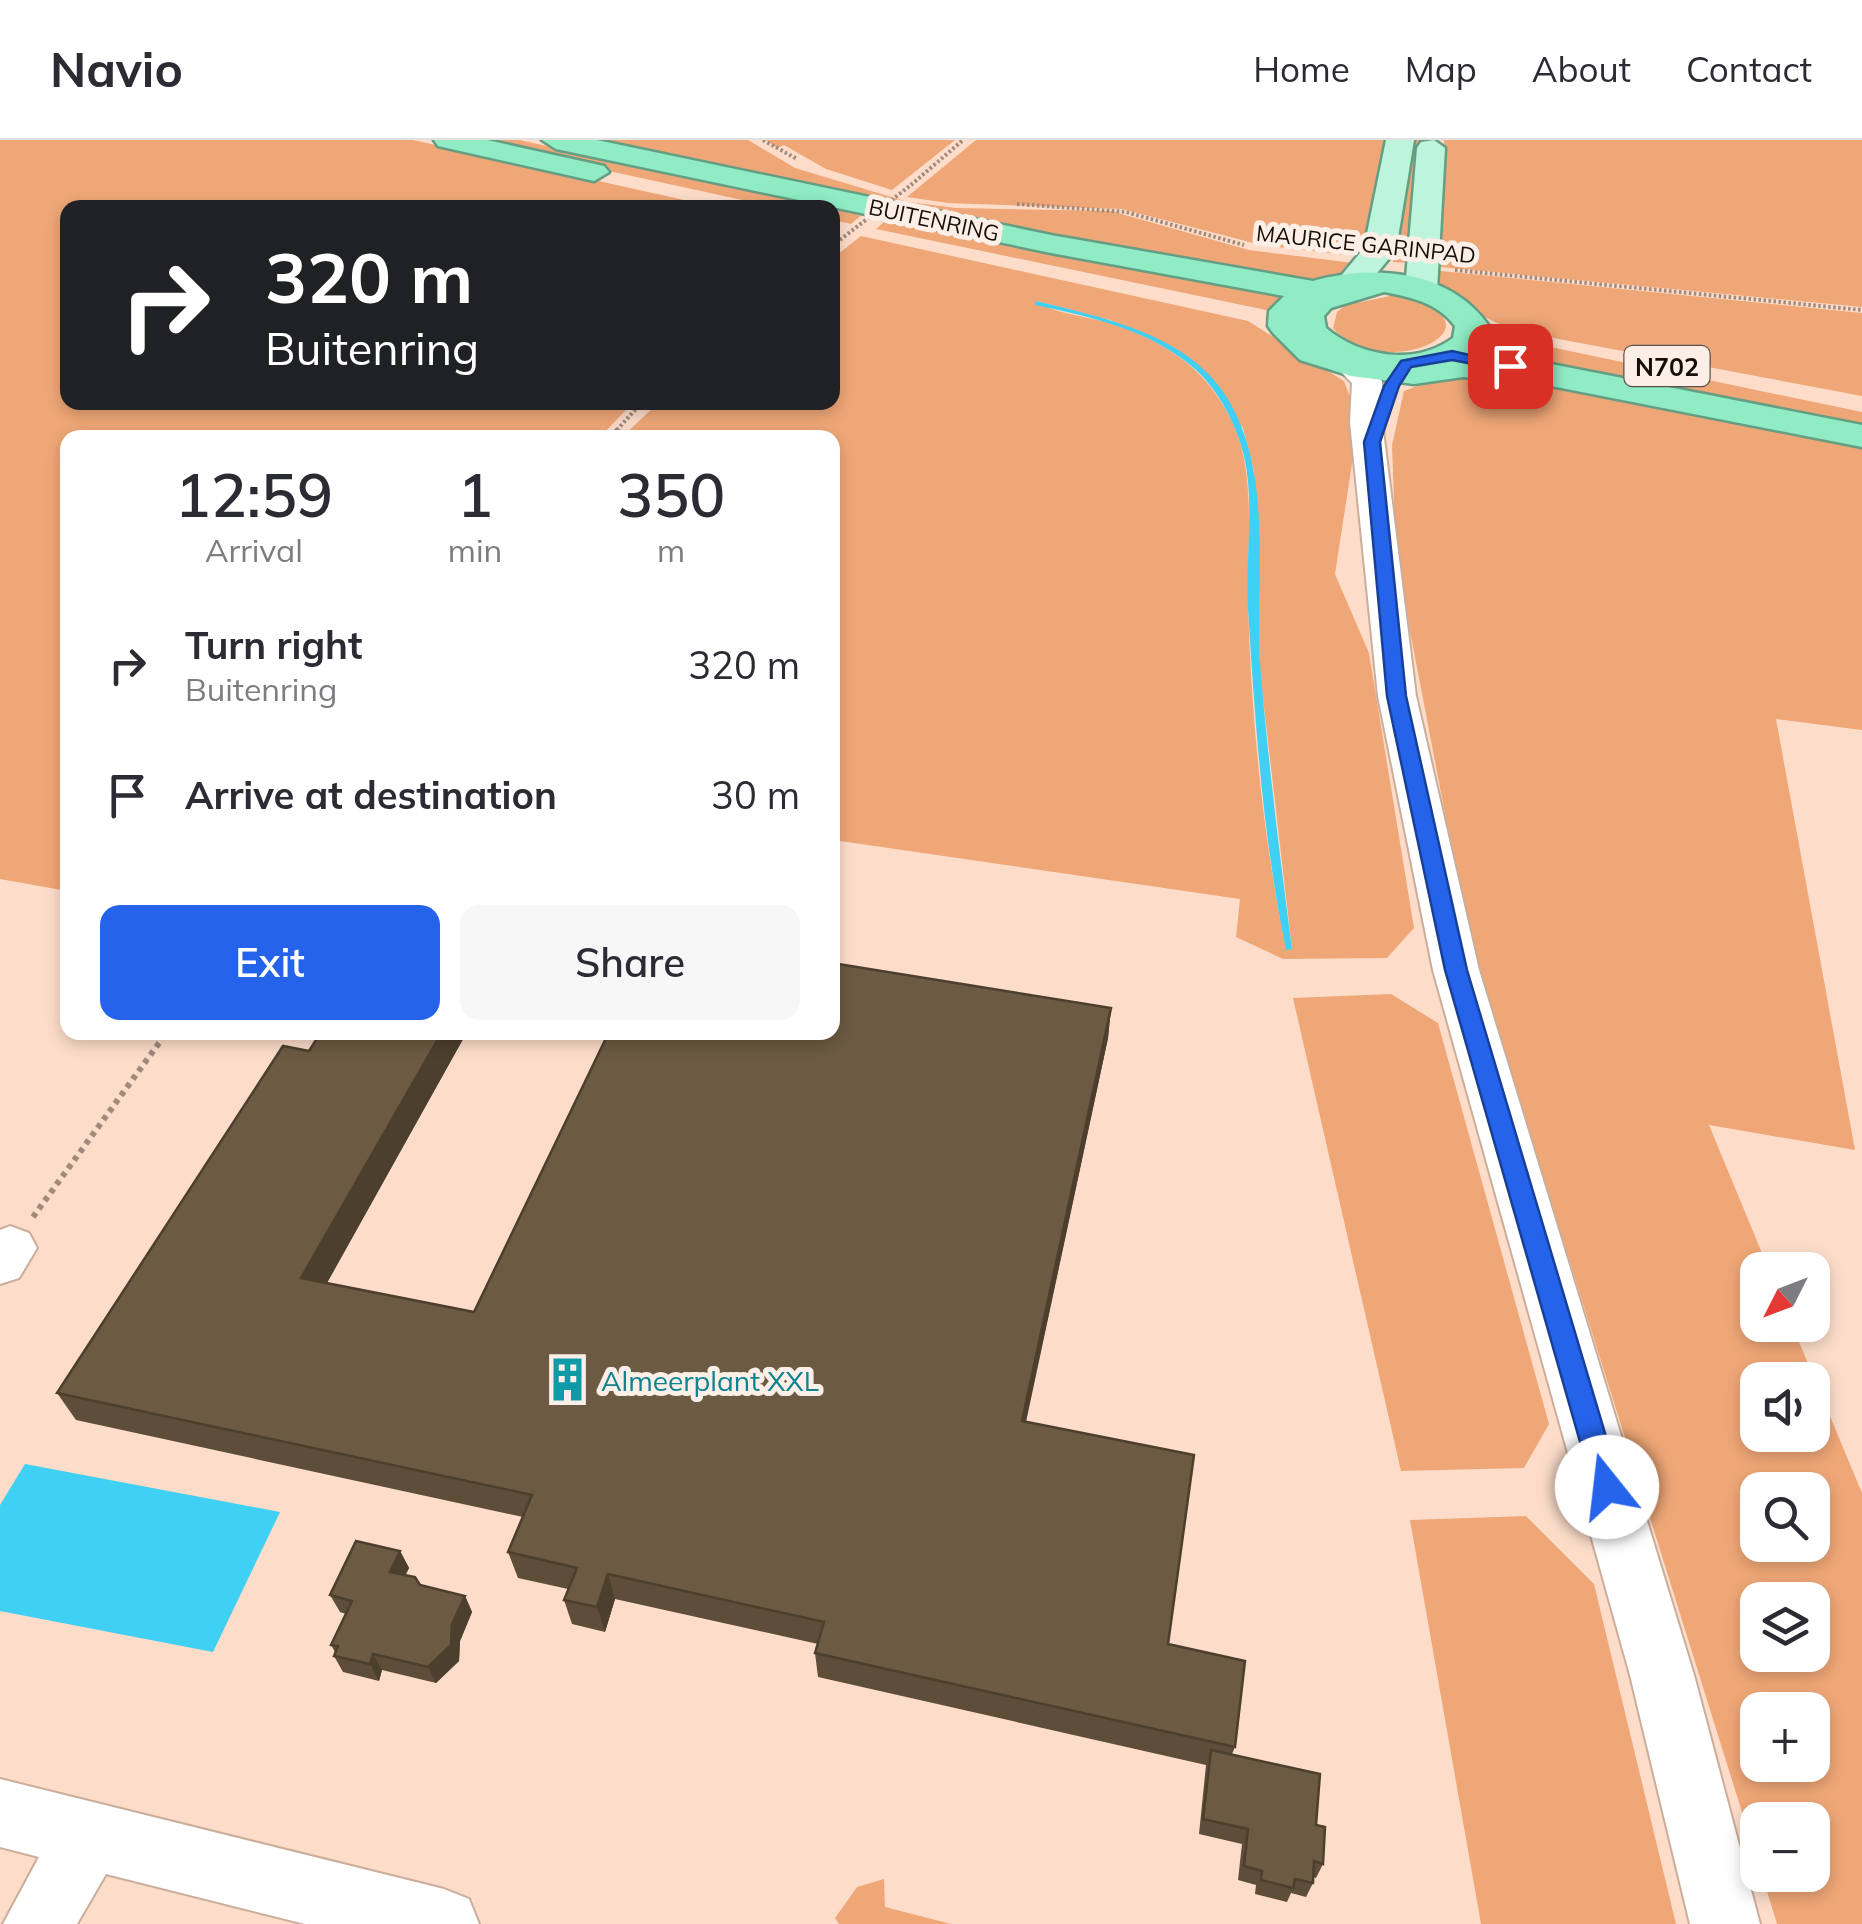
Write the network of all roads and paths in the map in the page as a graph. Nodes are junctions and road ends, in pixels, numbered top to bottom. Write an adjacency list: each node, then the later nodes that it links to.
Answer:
1 (448, 140): 10 (highway)
2 (556, 140): 17 (highway, BUITENRING / N702)
3 (763, 140): 7 (path)
4 (962, 140): 13 (path, bridge)
5 (1400, 140): 15 (main road)
6 (1432, 140): 16 (main road)
7 (811, 166)
8 (888, 193): 9 (path)
9 (904, 197)
10 (722, 200)
11 (1001, 204): 14 (path, MAURICE GARINPAD)
12 (840, 225): 19 (highway, BUITENRING / N702)
13 (840, 240)
14 (1259, 248)
15 (1371, 271): 16 (highway, N702); 17 (highway, N702); 19 (highway, N702)
16 (1421, 278): 18 (path, MAURICE GARINPAD); 20 (highway, N702)
17 (1313, 290): 19 (highway)
18 (1862, 310)
19 (1263, 317): 22 (highway, N702); 23 (highway, N702)
20 (1499, 332): 21 (highway); 24 (highway, N702)
21 (1453, 361): 23 (highway, N702); 27 (highway, N702)
22 (1351, 367): 23 (highway, N702); 28 (street)
23 (1402, 368): 28 (street)
24 (1862, 404)
25 (635, 410): 26 (path)
26 (617, 430)
27 (1862, 436)
28 (1372, 442): 35 (street)
29 (161, 1040): 30 (path)
30 (5, 1256)
31 (0, 1813): 32 (street)
32 (90, 1836): 33 (street); 34 (street)
33 (38, 1924)
34 (444, 1924)
35 (1726, 1924)

